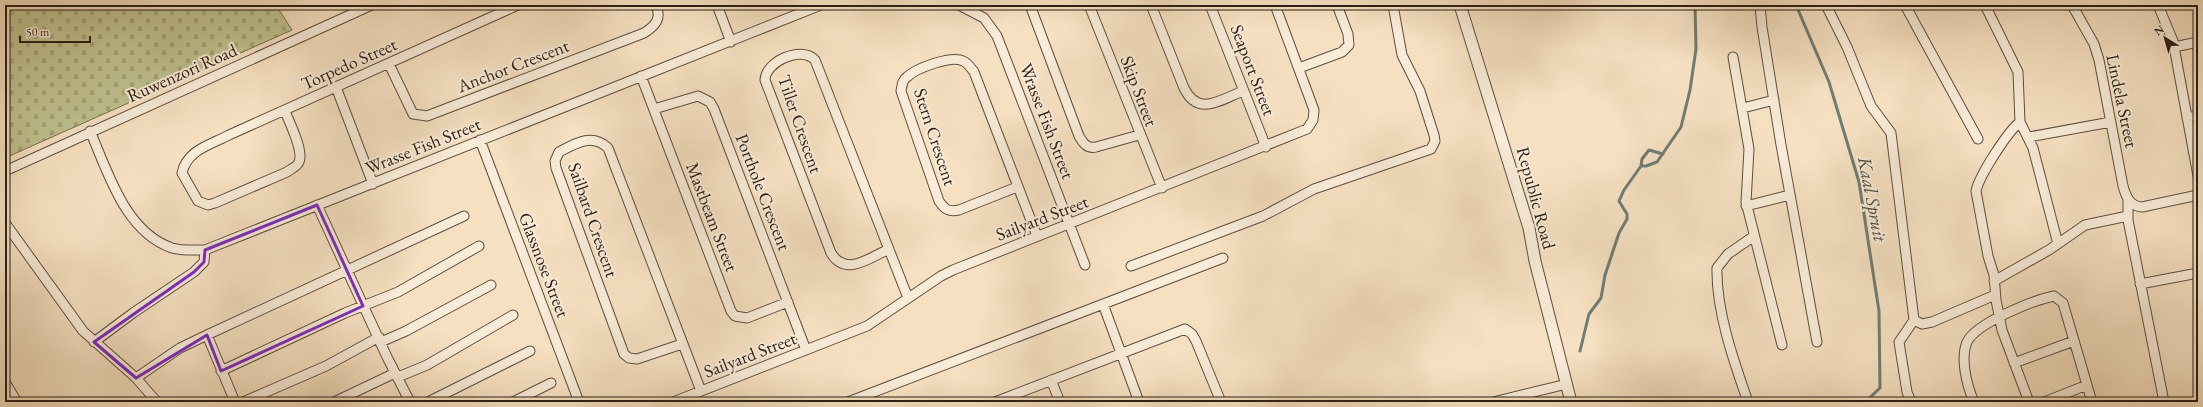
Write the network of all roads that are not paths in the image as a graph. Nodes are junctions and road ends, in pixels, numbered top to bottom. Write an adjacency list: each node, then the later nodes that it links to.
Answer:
1 (372, 5): 38 (street, Ruwenzori Road)
2 (518, 5): 25 (street, Torpedo Street)
3 (656, 5): 25 (street, Anchor Crescent)
4 (717, 5): 21 (street)
5 (821, 5): 21 (street, Wrasse Fish Street)
6 (959, 5): 57 (street, Wrasse Fish Street)
7 (1030, 5): 39 (street)
8 (1088, 5): 39 (street, Skip Street)
9 (1151, 5): 29 (street)
10 (1210, 5): 29 (street, Seaport Street)
11 (1274, 5): 26 (street, Sailyard Street)
12 (1337, 5): 26 (street)
13 (1393, 5): 66 (street)
14 (1460, 5): 98 (street, Republic Road)
15 (1760, 5): 30 (street)
16 (1826, 5): 79 (street)
17 (1905, 5): 41 (street)
18 (1985, 5): 36 (street)
19 (2072, 5): 37 (street, Lindela Street)
20 (2158, 5): 23 (street)
21 (731, 42): 27 (street, Wrasse Fish Street)
22 (2198, 42): 23 (street)
23 (2174, 47): 35 (street)
24 (1733, 57): 31 (street)
25 (389, 64): 28 (street, Torpedo Street)
26 (1299, 68): 43 (street, Sailyard Street)
27 (641, 76): 32 (street, Mastbeam Street); 42 (street, Wrasse Fish Street)
28 (336, 87): 33 (street, Torpedo Street); 46 (street)
29 (1244, 91): 43 (street, Seaport Street)
30 (1774, 100): 31 (street); 49 (street)
31 (1743, 108): 53 (street)
32 (654, 109): 74 (street, Porthole Crescent); 74 (street, Mastbeam Street)
33 (285, 111): 33 (street, Torpedo Street)
34 (2198, 116): 35 (street)
35 (2187, 118): 45 (street)
36 (2020, 122): 40 (street); 69 (street)
37 (2111, 122): 40 (street); 51 (street, Lindela Street)
38 (90, 131): 44 (street, Ruwenzori Road); 63 (street, Wrasse Fish Street)
39 (1139, 134): 48 (street, Skip Street)
40 (2029, 137): 60 (street)
41 (1978, 139)
42 (480, 140): 46 (street, Wrasse Fish Street); 108 (street, Glassnose Street)
43 (1266, 147): 48 (street, Sailyard Street)
44 (5, 171)
45 (2198, 176)
46 (373, 184): 52 (street, Wrasse Fish Street)
47 (1017, 188): 47 (street, Stern Crescent); 58 (street, Stern Crescent)
48 (1162, 188): 57 (street, Sailyard Street)
49 (1790, 195): 53 (street); 84 (street)
50 (2198, 195): 51 (street)
51 (2131, 202): 55 (street, Lindela Street)
52 (317, 206): 63 (street, Wrasse Fish Street); 67 (street)
53 (1746, 206): 59 (street)
54 (464, 216): 67 (street)
55 (2128, 216): 60 (street); 70 (street, Lindela Street)
56 (5, 223): 83 (street)
57 (1070, 225): 58 (street, Sailyard Street); 65 (street, Wrasse Fish Street)
58 (1037, 236): 73 (street, Sailyard Street)
59 (1754, 236): 86 (street); 118 (street)
60 (2058, 244): 69 (street)
61 (479, 246): 76 (street)
62 (889, 248): 62 (street, Tiller Crescent); 73 (street, Tiller Crescent)
63 (205, 250): 83 (street)
64 (1223, 258): 75 (street)
65 (1085, 265)
66 (1131, 266)
67 (348, 271): 76 (street); 80 (street)
68 (2198, 273): 70 (street)
69 (1994, 282): 72 (street)
70 (2140, 284): 124 (street, Lindela Street)
71 (491, 285): 81 (street)
72 (1995, 295): 78 (street); 79 (street)
73 (908, 298): 87 (street, Sailyard Street)
74 (788, 302): 87 (street, Porthole Crescent)
75 (1103, 304): 89 (street); 110 (street)
76 (363, 306): 81 (street); 91 (street)
77 (513, 315): 92 (street)
78 (1999, 316): 82 (street); 90 (street); 120 (street)
79 (1914, 320): 119 (street)
80 (207, 335): 91 (street); 93 (street)
81 (380, 340): 92 (street); 103 (street)
82 (2074, 341): 90 (street); 97 (street)
83 (94, 342): 93 (street)
84 (1817, 342)
85 (682, 344): 85 (street, Sailbard Crescent); 99 (street, Sailbard Crescent)
86 (1782, 345)
87 (806, 350): 99 (street, Sailyard Street)
88 (530, 351): 106 (street)
89 (1122, 352): 94 (street); 113 (street); 114 (street)
90 (2014, 363): 121 (street)
91 (221, 370): 102 (street)
92 (396, 375): 104 (street); 105 (street)
93 (136, 378): 101 (street)
94 (1052, 380): 111 (street); 112 (street)
95 (5, 382): 100 (street)
96 (551, 383): 107 (street)
97 (2087, 385): 122 (street); 123 (street)
98 (1568, 386): 115 (street); 116 (street); 117 (street, Republic Road)
99 (700, 391): 109 (street, Sailyard Street)
100 (17, 402)
101 (157, 402)
102 (236, 402)
103 (243, 402)
104 (334, 402)
105 (410, 402)
106 (428, 402)
107 (513, 402)
108 (579, 402)
109 (673, 402)
110 (848, 402)
111 (994, 402)
112 (1060, 402)
113 (1139, 402)
114 (1221, 402)
115 (1493, 402)
116 (1512, 402)
117 (1570, 402)
118 (1748, 402)
119 (1911, 402)
120 (1974, 402)
121 (2029, 402)
122 (2044, 402)
123 (2092, 402)
124 (2164, 402)

